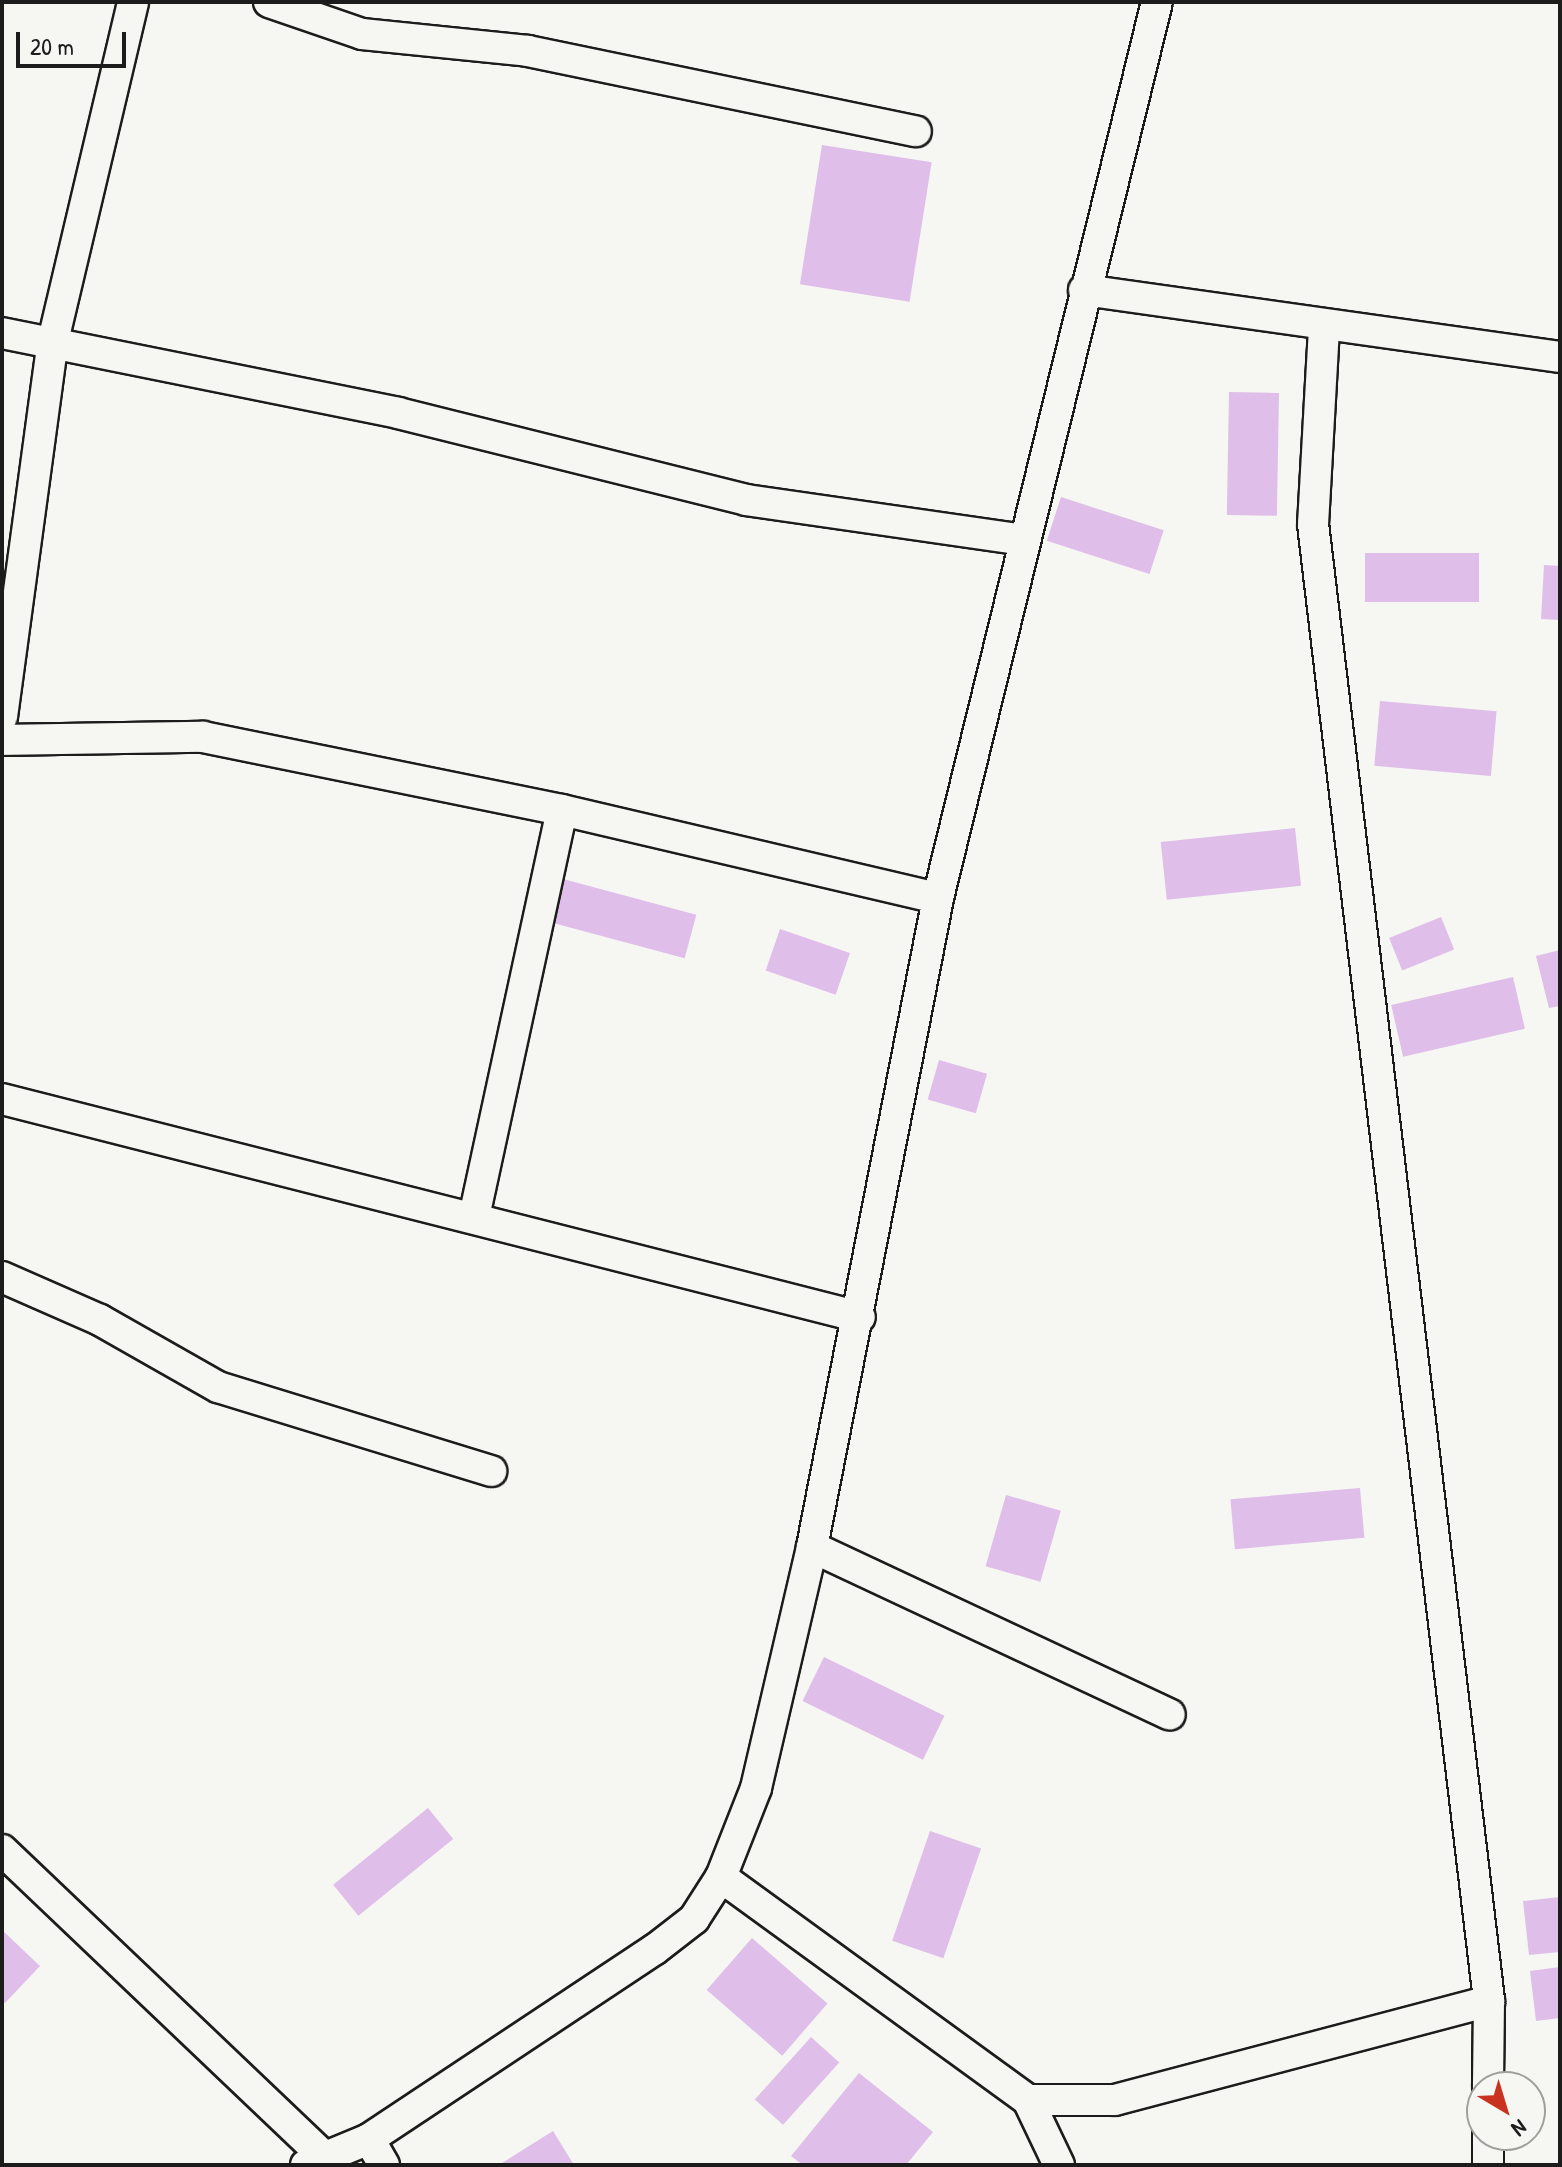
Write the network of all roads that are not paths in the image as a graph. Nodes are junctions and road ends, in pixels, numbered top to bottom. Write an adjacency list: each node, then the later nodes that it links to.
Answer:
1 (133, 2): 8 (street)
2 (269, 2): 4 (street)
3 (1157, 2): 5 (street)
4 (916, 131)
5 (1084, 290): 6 (street); 10 (street)
6 (1324, 328): 9 (street); 24 (street)
7 (2, 333): 8 (street)
8 (53, 341): 10 (street); 11 (street)
9 (1560, 357)
10 (1024, 540): 14 (street)
11 (2, 717)
12 (2, 740): 13 (street)
13 (562, 810): 14 (street); 16 (street)
14 (938, 898): 18 (street)
15 (2, 1099): 16 (street)
16 (474, 1217): 18 (street)
17 (2, 1277): 19 (street)
18 (860, 1317): 20 (street)
19 (491, 1471)
20 (812, 1547): 21 (street); 23 (street)
21 (1170, 1715)
22 (2, 1850): 28 (street)
23 (721, 1877): 26 (street); 27 (street)
24 (1489, 2001): 25 (street); 26 (street)
25 (1488, 2071)
26 (1028, 2100): 29 (street)
27 (377, 2152): 28 (street)
28 (315, 2161)
29 (1059, 2165)

